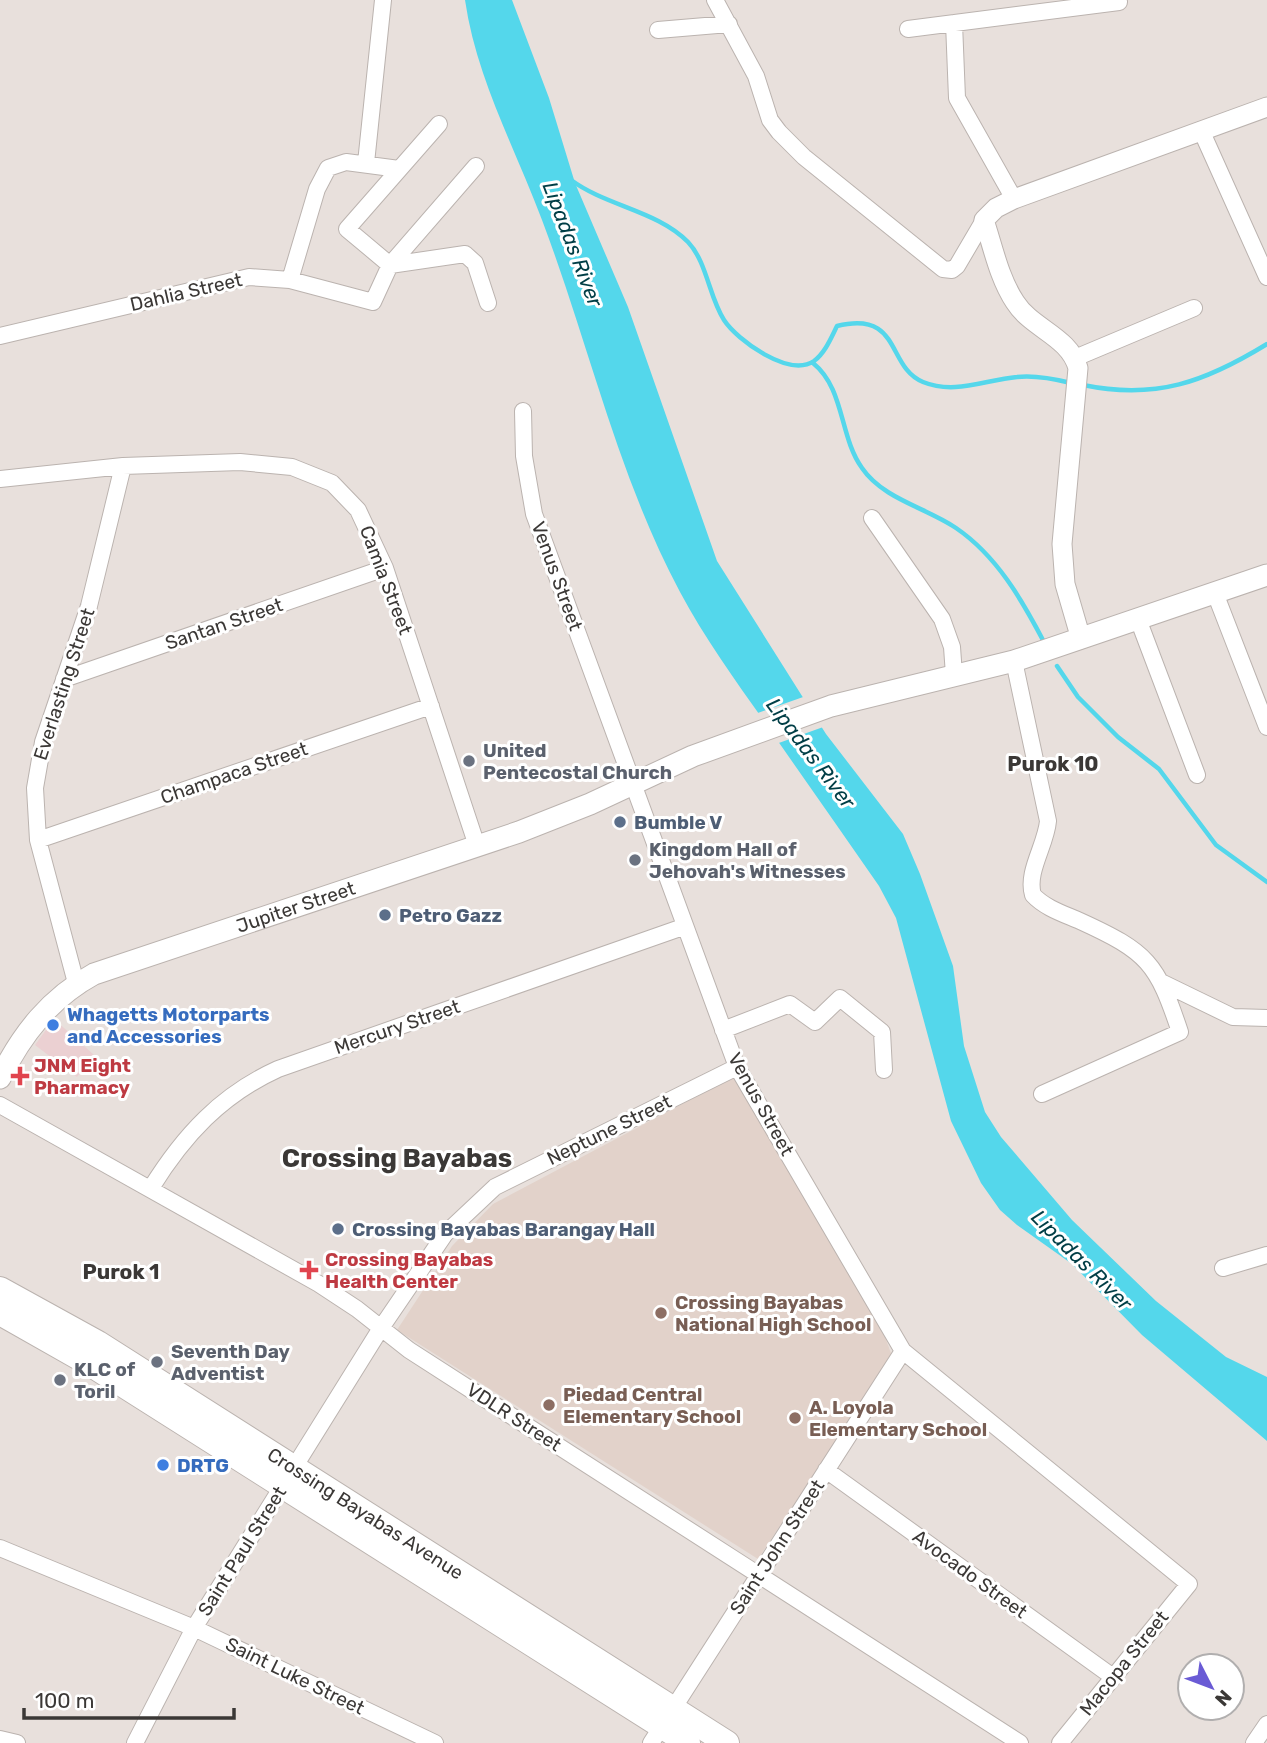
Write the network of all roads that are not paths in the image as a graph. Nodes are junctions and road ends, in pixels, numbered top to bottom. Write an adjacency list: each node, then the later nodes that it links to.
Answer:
1 (383, 0): 12 (street)
2 (715, 0): 6 (street)
3 (1119, 2): 4 (street)
4 (1018, 7): 5 (street)
5 (954, 23): 7 (street); 15 (street)
6 (729, 24): 8 (street); 16 (street)
7 (908, 29)
8 (658, 30)
9 (1267, 107): 11 (street)
10 (439, 124): 14 (street)
11 (1201, 130): 15 (street); 18 (street)
12 (366, 163): 14 (street); 19 (street)
13 (476, 166): 17 (street)
14 (399, 169): 17 (street)
15 (1014, 199): 16 (street)
16 (984, 220): 23 (street)
17 (390, 265): 19 (street, Dahlia Street); 20 (street)
18 (1267, 278)
19 (290, 281): 22 (street, Dahlia Street)
20 (488, 303)
21 (1194, 308): 23 (street)
22 (0, 336)
23 (1076, 376): 32 (street)
24 (523, 411): 39 (street, Venus Street)
25 (123, 466): 26 (street, Camia Street); 28 (street, Camia Street); 35 (street, Everlasting Street)
26 (0, 478)
27 (872, 518): 34 (street)
28 (385, 568): 35 (street, Santan Street); 36 (street, Camia Street)
29 (1267, 575): 30 (main road, Jupiter Street)
30 (1216, 593): 31 (main road, Jupiter Street); 37 (street)
31 (1138, 619): 32 (main road, Jupiter Street); 38 (street)
32 (1081, 639): 33 (main road, Jupiter Street)
33 (1014, 661): 34 (main road, Jupiter Street); 44 (street)
34 (954, 675): 39 (main road, Jupiter Street)
35 (64, 679): 40 (street, Everlasting Street)
36 (431, 706): 40 (street, Champaca Street); 41 (street, Camia Street)
37 (1267, 727)
38 (1197, 775)
39 (631, 785): 41 (main road, Jupiter Street); 42 (street, Venus Street)
40 (38, 839): 43 (street, Everlasting Street)
41 (477, 846): 43 (main road, Jupiter Street)
42 (683, 928): 46 (street, Venus Street); 52 (street, Mercury Street)
43 (76, 983): 49 (main road, Jupiter Street)
44 (1163, 983): 45 (street); 50 (street)
45 (1266, 1021)
46 (723, 1030): 47 (street, Venus Street); 48 (street)
47 (737, 1067): 57 (street, Neptune Street); 58 (street, Venus Street)
48 (884, 1070)
49 (0, 1078)
50 (1042, 1094)
51 (0, 1105): 52 (street, VDLR Street)
52 (151, 1188): 57 (street, VDLR Street)
53 (1267, 1255): 54 (street)
54 (1223, 1268)
55 (0, 1289): 60 (main road, Crossing Bayabas Avenue)
56 (0, 1313): 60 (main road, Crossing Bayabas Avenue)
57 (381, 1328): 60 (street, Saint Paul Street); 62 (street, VDLR Street)
58 (903, 1351): 59 (street, Saint John Street); 63 (street, Venus Street)
59 (826, 1470): 62 (street, Saint John Street); 65 (street, Avocado Street)
60 (288, 1476): 64 (street, Saint Paul Street); 67 (main road, Crossing Bayabas Avenue)
61 (0, 1548): 64 (street, Saint Luke Street)
62 (759, 1575): 67 (street, Saint John Street); 74 (street, VDLR Street)
63 (1189, 1584): 65 (street, Macopa Street)
64 (194, 1628): 70 (street, Saint Paul Street); 71 (street, Saint Luke Street)
65 (1113, 1677): 75 (street, Macopa Street)
66 (1267, 1724): 76 (street)
67 (662, 1726): 72 (main road, Crossing Bayabas Avenue); 73 (main road, Crossing Bayabas Avenue)
68 (0, 1739): 69 (street)
69 (17, 1743)
70 (135, 1743)
71 (435, 1743)
72 (688, 1743)
73 (726, 1743)
74 (1020, 1743)
75 (1060, 1743)
76 (1254, 1743)

